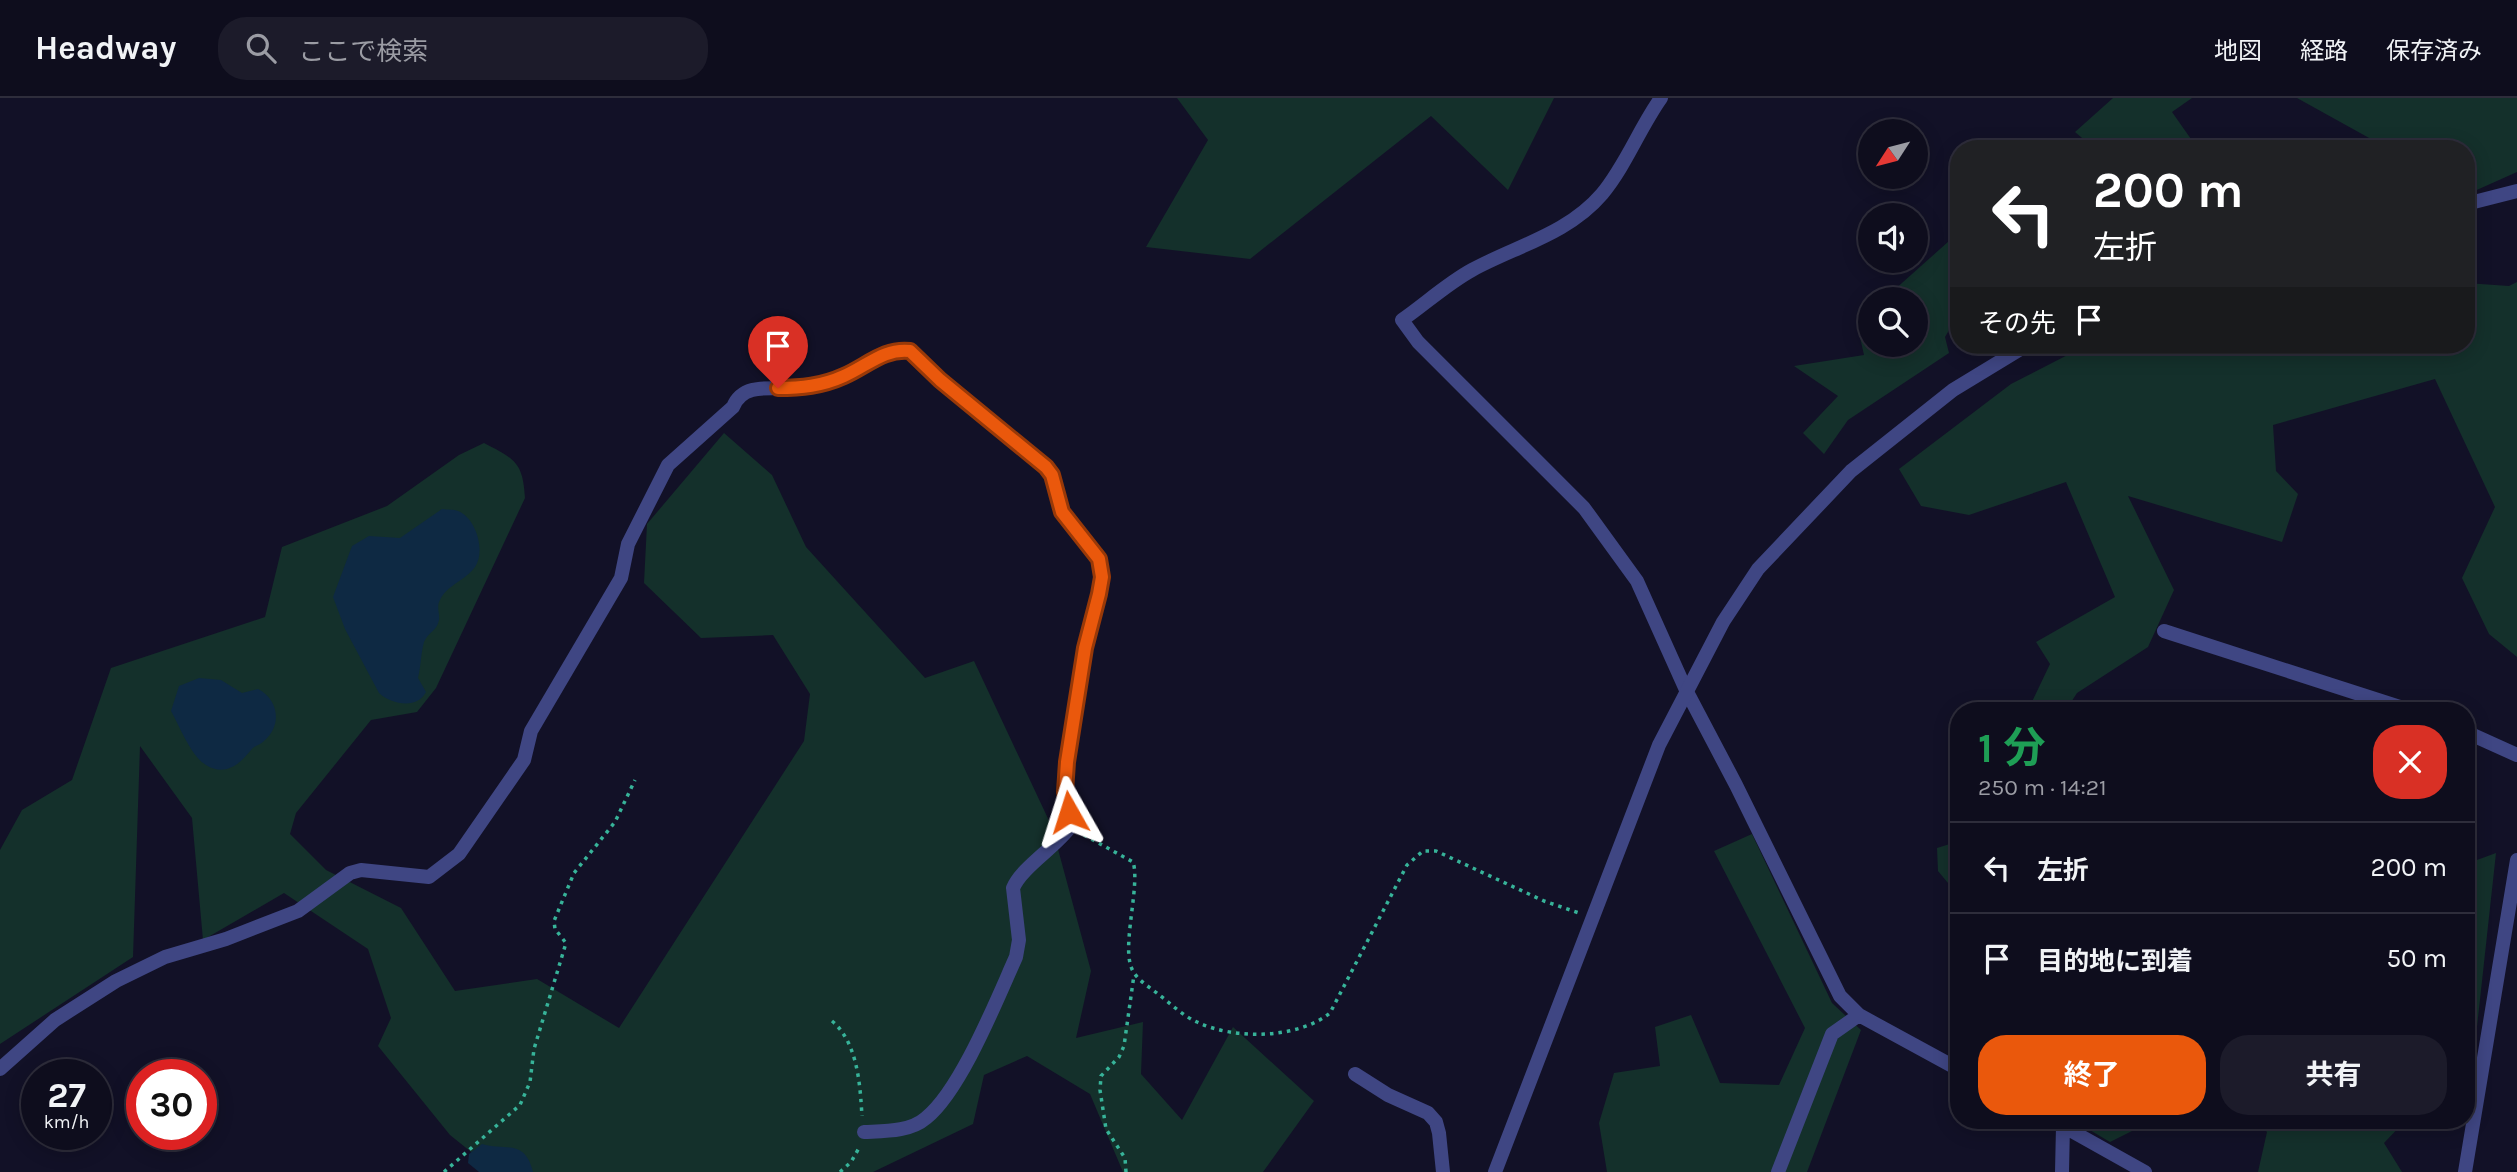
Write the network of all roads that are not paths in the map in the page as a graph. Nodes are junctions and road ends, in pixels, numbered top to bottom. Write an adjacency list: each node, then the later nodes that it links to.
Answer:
1 (1661, 98): 6 (street)
2 (2517, 191): 3 (street)
3 (2475, 202)
4 (2012, 354): 6 (street)
5 (2164, 631): 7 (street)
6 (1685, 690): 11 (street); 21 (street)
7 (2384, 702)
8 (2475, 736): 9 (street)
9 (2517, 755)
10 (2517, 860): 15 (street)
11 (1859, 1015): 12 (street); 22 (street)
12 (1950, 1065)
13 (0, 1069): 19 (street)
14 (1355, 1074): 20 (street)
15 (2475, 1112)
16 (2058, 1129): 23 (street)
17 (2068, 1129): 24 (street)
18 (2472, 1129): 25 (street)
19 (863, 1132)
20 (1443, 1172)
21 (1495, 1172)
22 (1778, 1172)
23 (2063, 1172)
24 (2145, 1172)
25 (2465, 1172)

